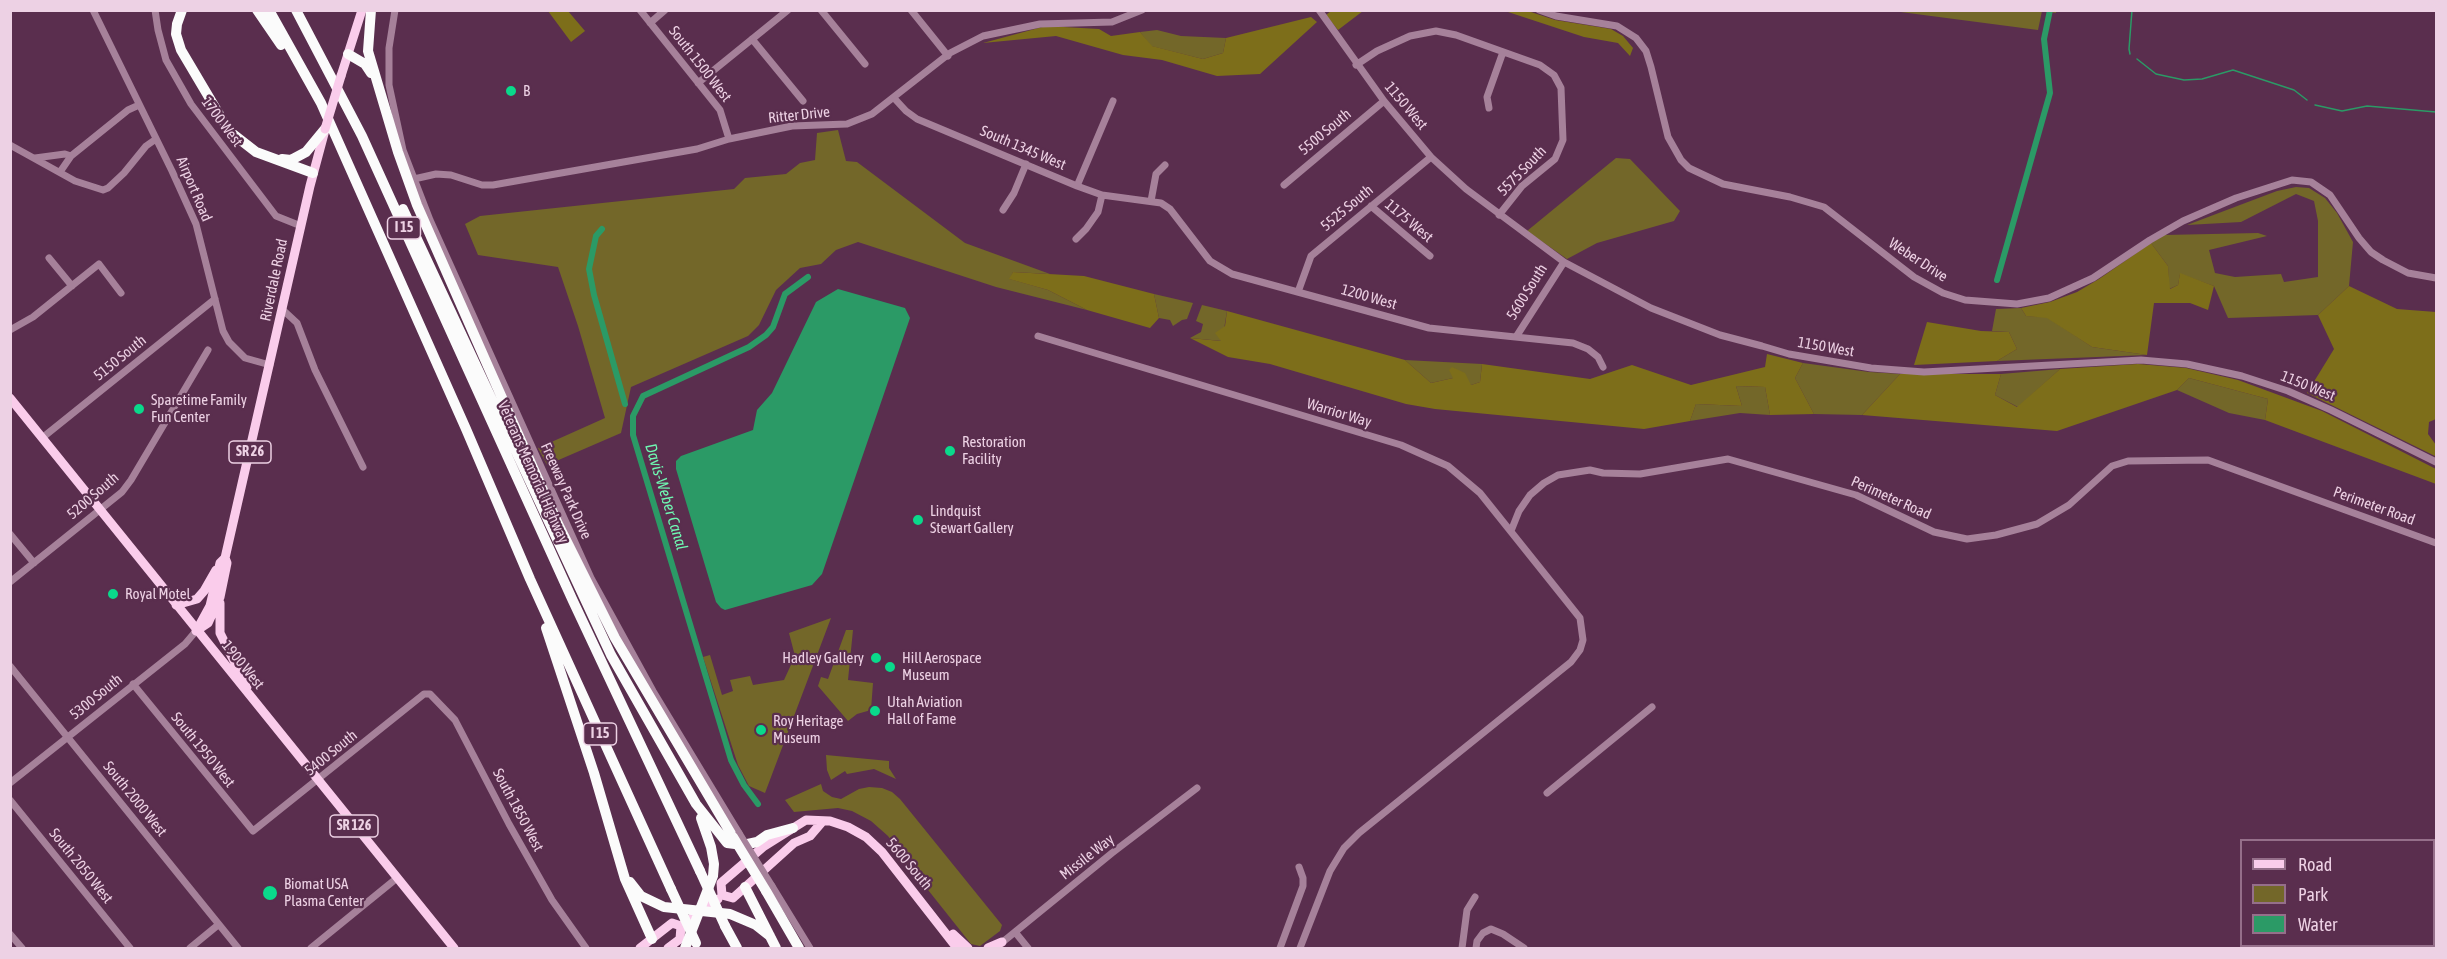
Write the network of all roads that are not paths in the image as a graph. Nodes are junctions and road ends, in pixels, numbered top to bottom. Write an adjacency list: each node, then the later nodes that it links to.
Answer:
1 (93, 10): 32 (street, Airport Road)
2 (155, 10): 55 (street, 1700 West)
3 (182, 10): 42 (highway)
4 (257, 10): 31 (highway)
5 (269, 10): 31 (highway, I 15)
6 (296, 10): 35 (highway, Veterans Memorial Highway / I 15)
7 (362, 10): 21 (main road, Riverdale Road / SR 26)
8 (371, 10): 25 (highway)
9 (395, 10): 47 (street, Freeway Park Drive)
10 (640, 10): 18 (street, South 1500 West)
11 (666, 10): 18 (street)
12 (788, 10): 19 (street)
13 (821, 10): 23 (street)
14 (911, 10): 22 (street)
15 (1142, 10): 22 (street, Ritter Drive)
16 (1319, 10): 24 (street, 1150 West)
17 (1539, 10): 60 (street, Weber Drive)
18 (650, 23): 26 (street, South 1500 West)
19 (752, 39): 26 (street); 28 (street)
20 (1503, 52): 24 (street); 33 (street); 54 (street, 5575 South)
21 (348, 54): 25 (highway); 34 (main road, Riverdale Road / SR 26, bridge)
22 (948, 56): 27 (street, Ritter Drive)
23 (865, 64)
24 (1356, 65): 30 (street, 1150 West)
25 (376, 81): 102 (highway)
26 (698, 83): 37 (street, South 1500 West)
27 (894, 98): 37 (street, Ritter Drive); 43 (street, South 1345 West)
28 (802, 101)
29 (1113, 101): 49 (street)
30 (1384, 101): 40 (street, 1150 West); 48 (street, 5500 South)
31 (321, 103): 82 (highway, I 15)
32 (140, 105): 36 (street, Airport Road); 39 (street)
33 (1489, 108)
34 (325, 129): 42 (highway); 46 (main road, Riverdale Road / SR 26)
35 (362, 136): 98 (highway); 130 (highway, Veterans Memorial Highway / I 15, bridge)
36 (156, 139): 45 (street); 64 (street, Airport Road)
37 (729, 139): 47 (street, Ritter Drive)
38 (10, 145): 41 (street)
39 (71, 156): 41 (street); 45 (street)
40 (1431, 157): 52 (street, 5525 South); 54 (street, 1150 West)
41 (35, 158): 45 (street)
42 (273, 158): 46 (highway)
43 (1026, 164): 49 (street, South 1345 West); 53 (street)
44 (1165, 165): 51 (street)
45 (60, 172)
46 (314, 173): 55 (main road, Riverdale Road / SR 26)
47 (414, 179): 102 (street, Freeway Park Drive)
48 (1284, 184)
49 (1077, 186): 50 (street, South 1345 West)
50 (1102, 195): 51 (street, South 1345 West); 56 (street)
51 (1151, 201): 63 (street, 1200 West)
52 (1371, 206): 57 (street, 1175 West); 63 (street, 5525 South)
53 (1003, 210)
54 (1499, 215): 59 (street, 1150 West)
55 (301, 226): 65 (main road, Riverdale Road / SR 26)
56 (1076, 239)
57 (1430, 256)
58 (49, 258): 61 (street)
59 (1564, 262): 68 (street, 5600 South); 74 (street, 1150 West)
60 (2436, 278)
61 (72, 286): 62 (street); 66 (street)
62 (121, 292)
63 (1298, 292): 68 (street, 1200 West)
64 (215, 299): 70 (street, Airport Road); 73 (street, 5150 South)
65 (283, 310): 70 (main road, Riverdale Road / SR 26); 75 (street)
66 (10, 330)
67 (1038, 336): 77 (street, Warrior Way)
68 (1516, 337): 71 (street, 1200 West)
69 (208, 350): 76 (street, 5200 South)
70 (270, 365): 80 (main road, Riverdale Road / SR 26)
71 (1603, 366)
72 (10, 399): 73 (main road, 1900 West / SR 126)
73 (42, 438): 76 (main road, 1900 West / SR 126)
74 (2436, 462)
75 (363, 467)
76 (100, 510): 81 (street, 5200 South); 85 (main road, 1900 West / SR 126)
77 (1511, 531): 79 (street, Perimeter Road); 139 (street, Warrior Way)
78 (10, 534): 81 (street)
79 (2436, 543)
80 (223, 560): 84 (main road, Riverdale Road / SR 26); 85 (main road); 86 (main road, Riverdale Road / SR 26)
81 (34, 563): 83 (street, 5200 South)
82 (530, 579): 104 (highway); 119 (highway, I 15, bridge)
83 (10, 582)
84 (220, 597): 86 (main road, Riverdale Road / SR 26); 90 (main road)
85 (176, 605): 86 (main road, 1900 West / SR 126)
86 (196, 630): 88 (street, 5300 South); 90 (main road, 1900 West / SR 126)
87 (10, 666): 92 (street, South 2000 West)
88 (133, 684): 92 (street, 5300 South); 101 (street, South 1950 West)
89 (424, 694): 93 (street, 5400 South); 120 (street, South 1850 West)
90 (255, 703): 93 (main road, 1900 West / SR 126)
91 (1652, 707): 96 (street)
92 (68, 737): 94 (street, 5300 South); 112 (street, South 2000 West)
93 (318, 781): 101 (street, 5400 South); 105 (main road, 1900 West / SR 126)
94 (10, 783)
95 (1197, 788): 114 (street, Missile Way)
96 (1546, 793)
97 (10, 800): 122 (street, South 2050 West)
98 (696, 804): 100 (highway); 111 (highway)
99 (822, 822): 100 (main road, 5600 South); 106 (main road, 5600 South); 108 (main road, 5600 South)
100 (794, 828): 109 (main road, 5600 South)
101 (254, 831)
102 (736, 835): 107 (highway, bridge)
103 (1299, 867): 138 (street)
104 (622, 872): 111 (highway); 117 (highway)
105 (397, 878): 125 (street); 126 (main road, 1900 West / SR 126)
106 (745, 887): 109 (main road, 5600 South); 116 (highway)
107 (769, 888): 132 (highway); 133 (street)
108 (915, 894): 134 (main road, 5600 South); 135 (main road)
109 (722, 895): 111 (main road, 5600 South)
110 (1475, 897): 140 (street)
111 (699, 912): 113 (main road, 5600 South); 116 (highway); 129 (highway)
112 (219, 925): 123 (street); 124 (street, South 2000 West)
113 (681, 926): 117 (main road, 5600 South); 128 (main road, 5600 South)
114 (1015, 932): 118 (street, Missile Way); 137 (street)
115 (10, 934): 121 (street)
116 (770, 936): 131 (highway)
117 (652, 939): 127 (main road, 5600 South)
118 (999, 945): 136 (main road)
119 (698, 946)
120 (585, 947)
121 (22, 948)
122 (130, 948)
123 (190, 948)
124 (238, 948)
125 (311, 948)
126 (454, 948)
127 (640, 948)
128 (668, 948)
129 (685, 948)
130 (738, 948)
131 (776, 948)
132 (799, 948)
133 (810, 948)
134 (957, 948)
135 (968, 948)
136 (988, 948)
137 (1028, 948)
138 (1280, 948)
139 (1300, 948)
140 (1462, 948)
141 (1476, 948): 142 (street)
142 (1524, 948)

